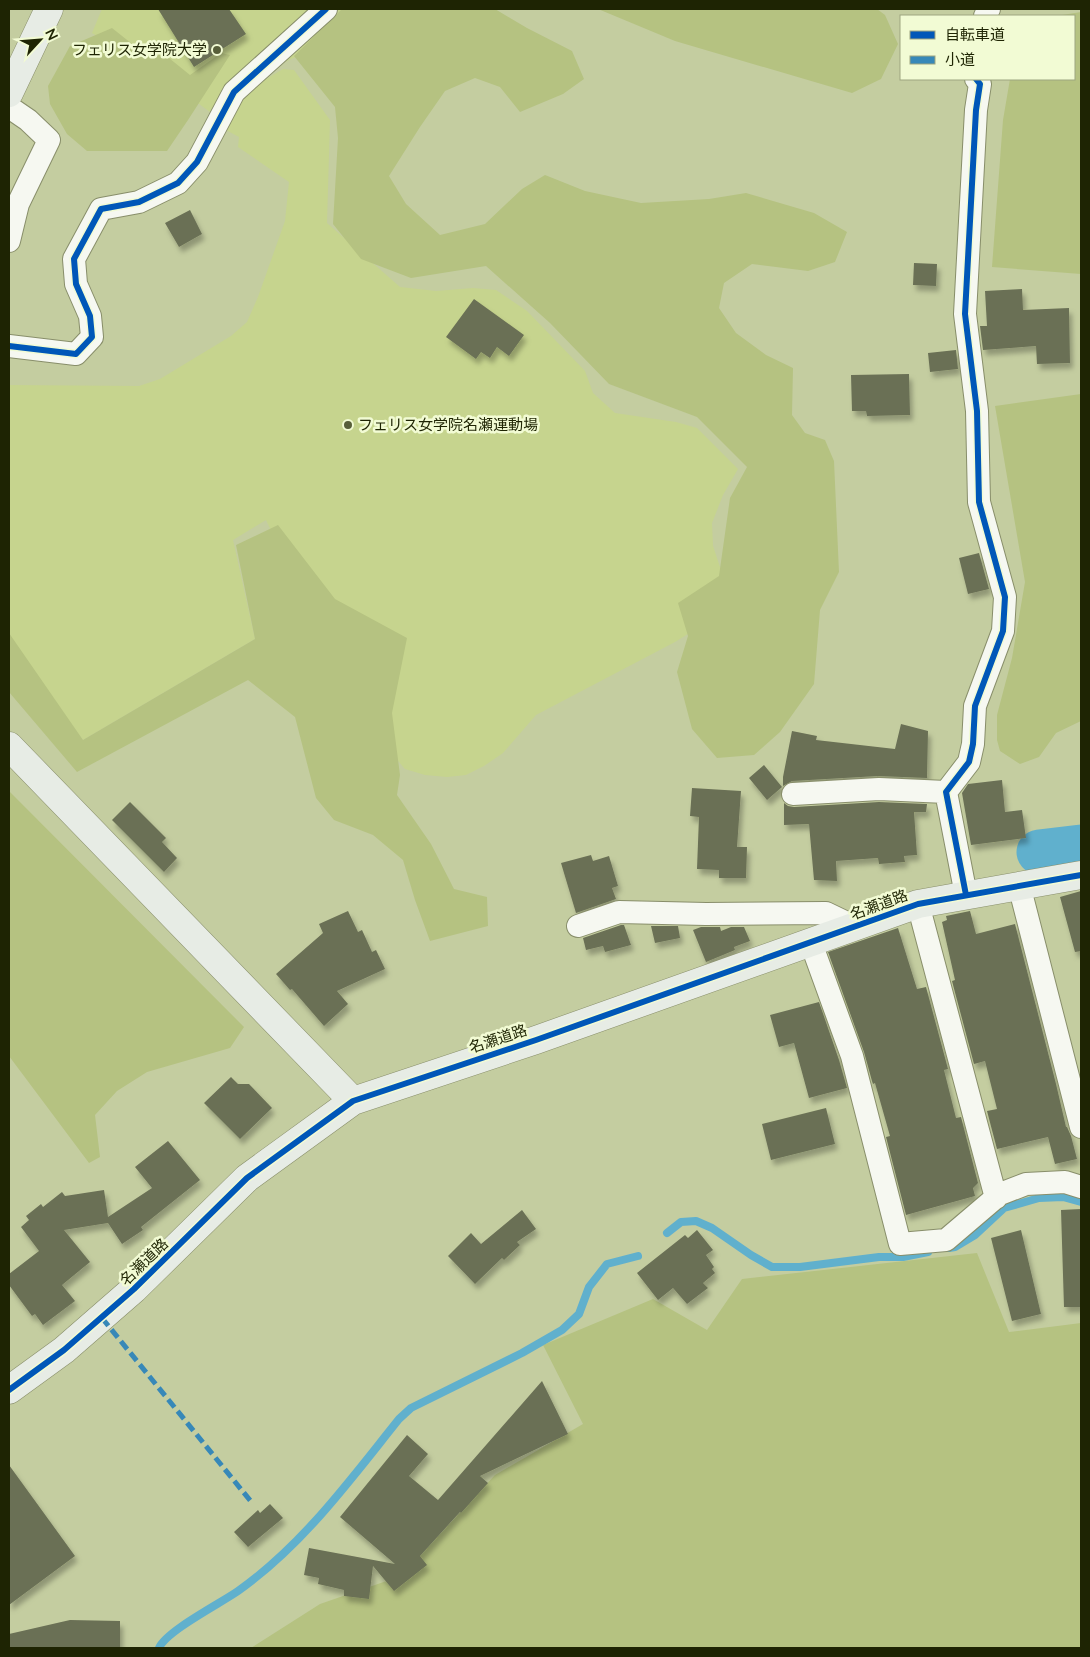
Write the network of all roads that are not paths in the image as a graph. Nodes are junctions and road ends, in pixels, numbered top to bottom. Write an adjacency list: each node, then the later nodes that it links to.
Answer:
1 (49, 9): 4 (street)
2 (326, 9): 7 (street)
3 (977, 80): 9 (street)
4 (9, 93)
5 (9, 107): 6 (street)
6 (9, 240)
7 (9, 346)
8 (9, 746): 18 (street)
9 (946, 792): 10 (street); 13 (street)
10 (793, 794)
11 (1081, 875): 12 (street, 名瀬道路)
12 (1018, 885): 13 (street, 名瀬道路); 19 (street)
13 (966, 895): 14 (street, 名瀬道路)
14 (918, 904): 16 (street, 名瀬道路); 21 (street)
15 (578, 926): 16 (street)
16 (855, 927): 17 (street, 名瀬道路)
17 (811, 943): 18 (street, 名瀬道路); 21 (street)
18 (353, 1101): 22 (street, 名瀬道路)
19 (1081, 1127)
20 (1081, 1187): 21 (street)
21 (996, 1198)
22 (9, 1390)

